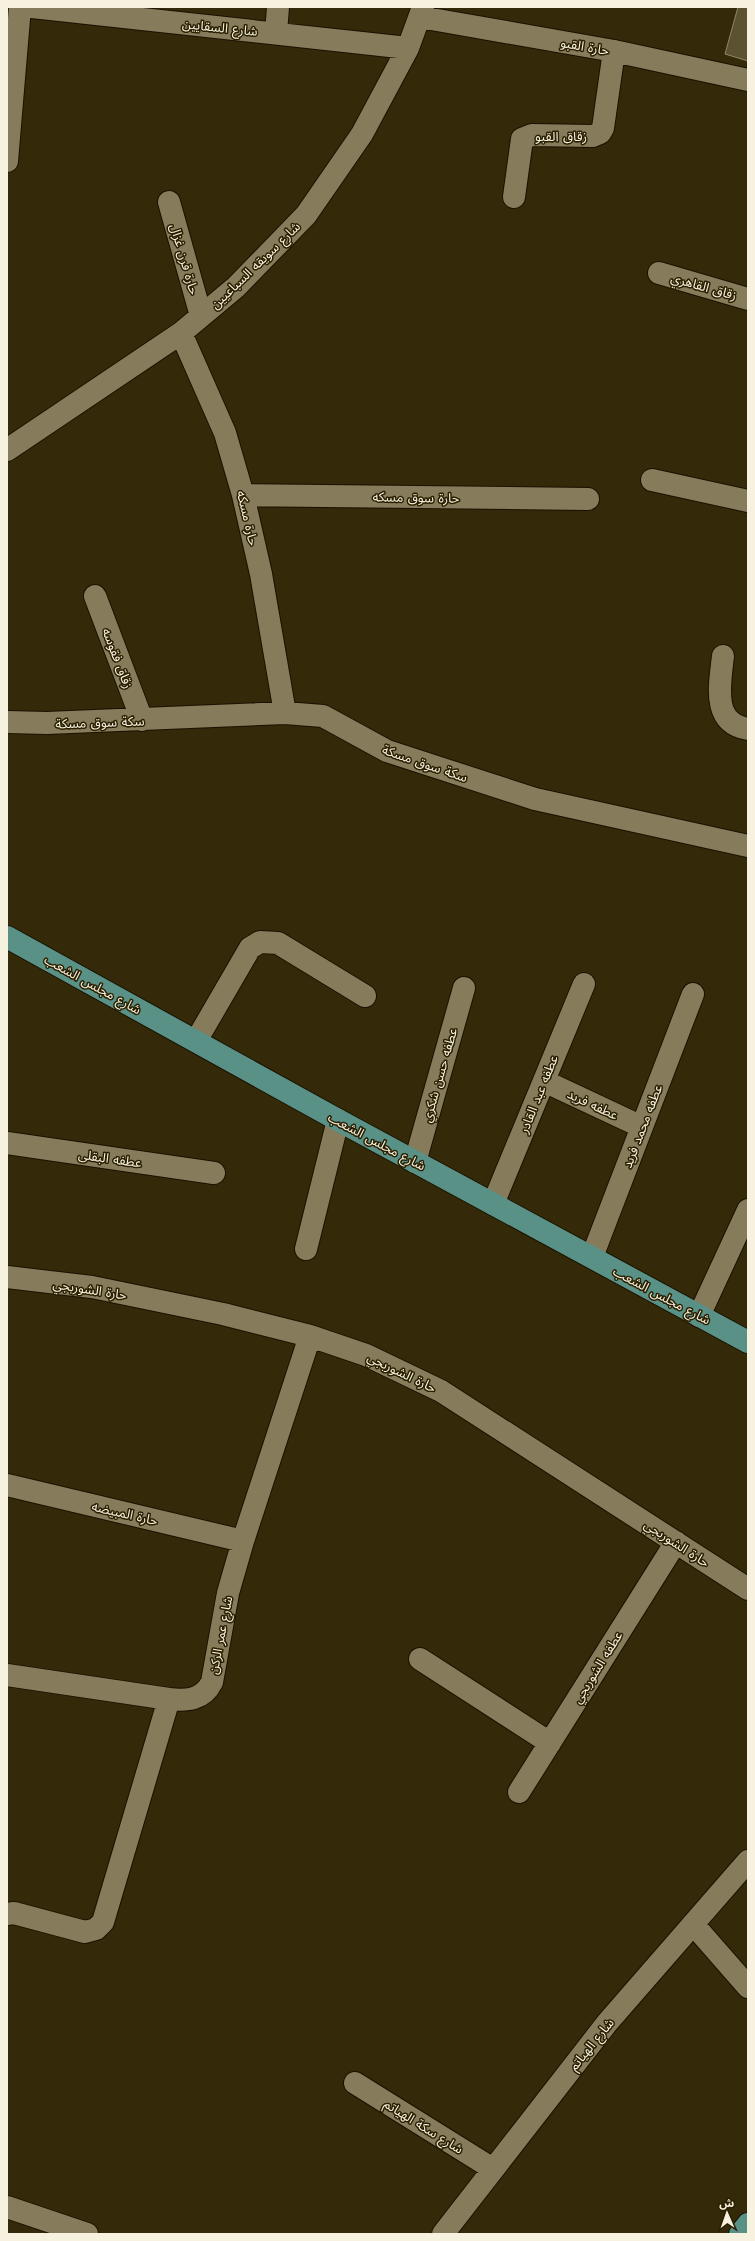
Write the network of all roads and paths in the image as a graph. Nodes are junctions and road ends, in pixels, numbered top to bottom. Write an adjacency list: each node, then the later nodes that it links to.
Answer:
1 (20, 7): 9 (street)
2 (32, 7): 5 (street, شارع السقايين)
3 (278, 7): 5 (street)
4 (421, 12): 6 (street, شارع سويقه السباعيين); 7 (street, حارة القبو)
5 (276, 33): 6 (street, شارع السقايين)
6 (408, 48): 14 (street, شارع سويقه السباعيين)
7 (614, 51): 8 (street, حارة القبو); 10 (street, زقاق القبو)
8 (748, 80)
9 (7, 161)
10 (514, 197)
11 (169, 202): 14 (street, حارة قرن غزال)
12 (660, 273): 13 (street, زقاق القاهري)
13 (748, 300)
14 (201, 316): 15 (street, شارع سويقه السباعيين)
15 (181, 333): 16 (street, شارع سويقه السباعيين); 18 (street, حارة مسكه)
16 (8, 444)
17 (652, 480): 20 (street)
18 (243, 495): 19 (street, حارة سوق مسكه); 23 (street, حارة مسكه)
19 (588, 499)
20 (748, 502)
21 (95, 596): 24 (street, زقاق فقوسه)
22 (723, 656): 26 (street)
23 (285, 713): 24 (street, سكة سوق مسكة); 27 (street, سكة سوق مسكة)
24 (142, 720): 25 (street, سكة سوق مسكة)
25 (7, 722)
26 (748, 729)
27 (748, 846)
28 (7, 937): 33 (main road, شارع مجلس الشعب)
29 (584, 984): 34 (street, عطفه عبد القادر)
30 (464, 988): 38 (street, عطفه حسن شكري)
31 (693, 994): 36 (street, عطفه محمد فريد)
32 (365, 996): 33 (street)
33 (196, 1041): 35 (main road, شارع مجلس الشعب)
34 (544, 1080): 36 (street, عطفه فريد); 40 (street, عطفه عبد القادر)
35 (338, 1120): 38 (main road, شارع مجلس الشعب); 42 (street)
36 (642, 1127): 43 (street, عطفه محمد فريد)
37 (7, 1144): 39 (street, عطفه البقلى)
38 (415, 1162): 40 (main road, شارع مجلس الشعب)
39 (214, 1173)
40 (493, 1204): 43 (main road, شارع مجلس الشعب)
41 (748, 1210): 45 (street)
42 (306, 1248)
43 (592, 1258): 45 (main road, شارع مجلس الشعب)
44 (7, 1277): 46 (street, حارة الشوربجي)
45 (699, 1316): 47 (main road, شارع مجلس الشعب)
46 (310, 1336): 49 (street, شارع عمر الركن); 50 (street, حارة الشوربجي)
47 (748, 1342)
48 (7, 1485): 49 (street, حارة المبيضه)
49 (243, 1541): 54 (street, شارع عمر الركن)
50 (676, 1542): 51 (street, حارة الشوربجي); 55 (street, عطفه الشوربجي)
51 (748, 1589)
52 (420, 1659): 55 (street)
53 (7, 1675): 54 (street, شارع عمر الركن)
54 (169, 1699): 58 (street)
55 (550, 1744): 56 (street, عطفه الشوربجي)
56 (519, 1792)
57 (748, 1861): 59 (street, شارع الهياتم)
58 (7, 1914)
59 (693, 1924): 60 (street); 62 (street, شارع الهياتم)
60 (748, 1987)
61 (355, 2083): 62 (street, شارع سكة الهياتم)
62 (493, 2169): 66 (street, شارع الهياتم)
63 (7, 2207): 65 (street)
64 (748, 2224): 67 (main road)
65 (87, 2234)
66 (443, 2234)
67 (740, 2234)

